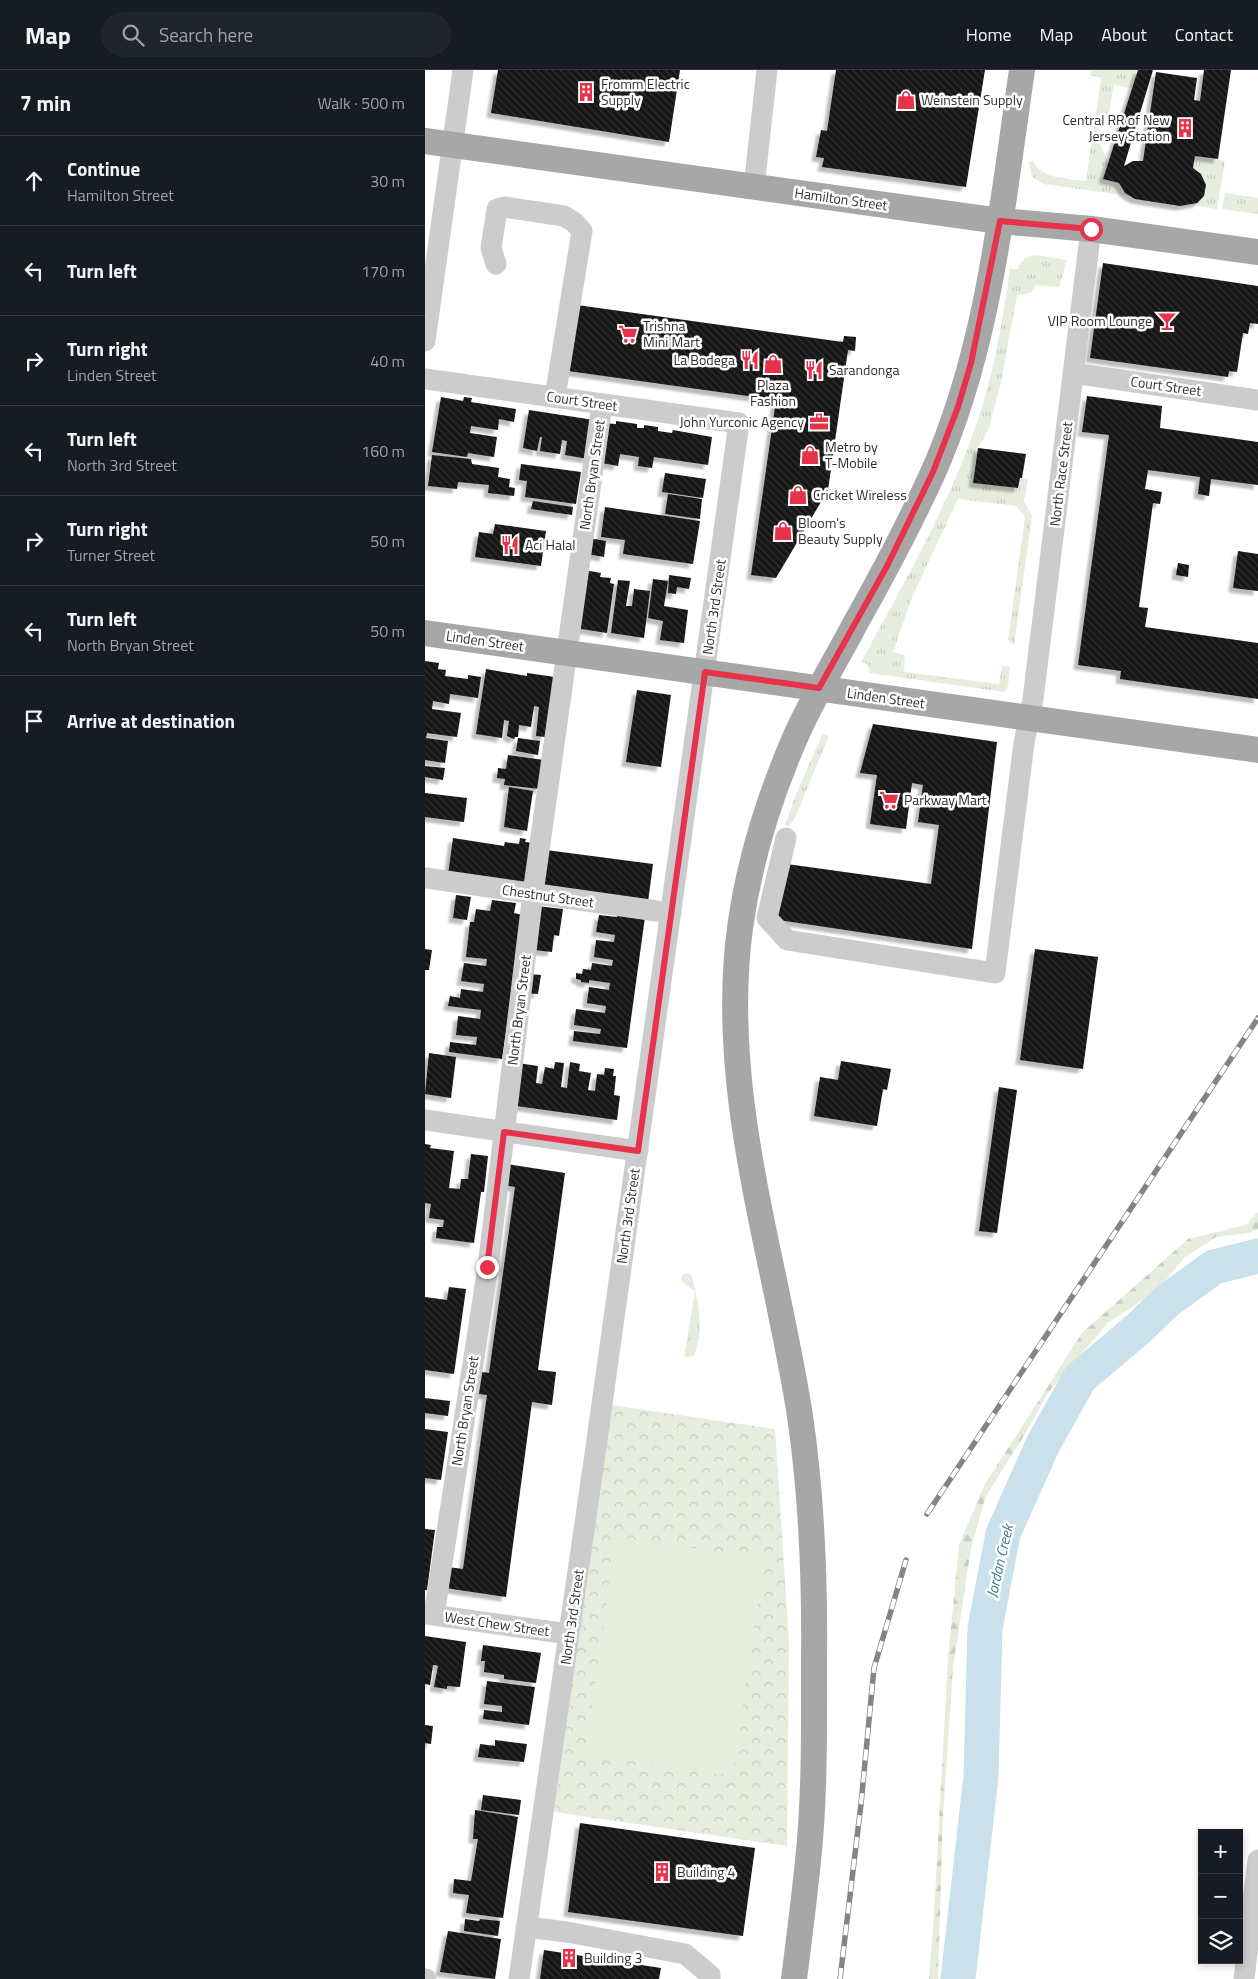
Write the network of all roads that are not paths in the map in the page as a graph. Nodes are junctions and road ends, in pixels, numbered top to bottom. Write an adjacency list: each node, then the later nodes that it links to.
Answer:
1 (463, 70): 5 (street)
2 (767, 70): 6 (street)
3 (1021, 70): 7 (main road)
4 (425, 141): 5 (main road, Hamilton Street)
5 (452, 145): 6 (main road, Hamilton Street); 11 (street)
6 (754, 187): 7 (main road, Hamilton Street)
7 (1000, 221): 8 (main road, Hamilton Street); 22 (main road)
8 (1091, 229): 9 (main road, Hamilton Street); 13 (street, North Race Street)
9 (1258, 252)
10 (496, 264): 15 (street)
11 (429, 279): 12 (street)
12 (425, 341)
13 (1073, 373): 16 (street, Court Street); 23 (street, North Race Street)
14 (425, 379): 15 (street, Court Street)
15 (555, 397): 17 (street, Court Street)
16 (1258, 400)
17 (602, 404): 18 (street, Court Street); 20 (street, North Bryan Street)
18 (739, 423): 21 (street, North 3rd Street)
19 (425, 633): 20 (main road, Linden Street)
20 (567, 653): 21 (main road, Linden Street); 27 (street, North Bryan Street)
21 (705, 672): 22 (main road, Linden Street); 28 (street, North 3rd Street)
22 (819, 688): 23 (main road, Linden Street); 38 (main road)
23 (1029, 719): 24 (main road, Linden Street); 25 (street, North Race Street)
24 (1258, 750)
25 (786, 838)
26 (425, 878): 27 (street, Chestnut Street)
27 (533, 893): 28 (street, Chestnut Street); 30 (street, North Bryan Street)
28 (671, 913): 31 (street, North 3rd Street)
29 (425, 1120): 30 (street)
30 (504, 1132): 31 (street); 32 (street, North Bryan Street)
31 (638, 1151): 33 (street, North 3rd Street)
32 (430, 1615): 33 (street, West Chew Street)
33 (569, 1634): 35 (street, North 3rd Street)
34 (1258, 1860): 39 (street)
35 (526, 1927): 36 (street, North 3rd Street); 37 (street)
36 (519, 1979)
37 (710, 1979)
38 (793, 1979)
39 (1244, 1979)

